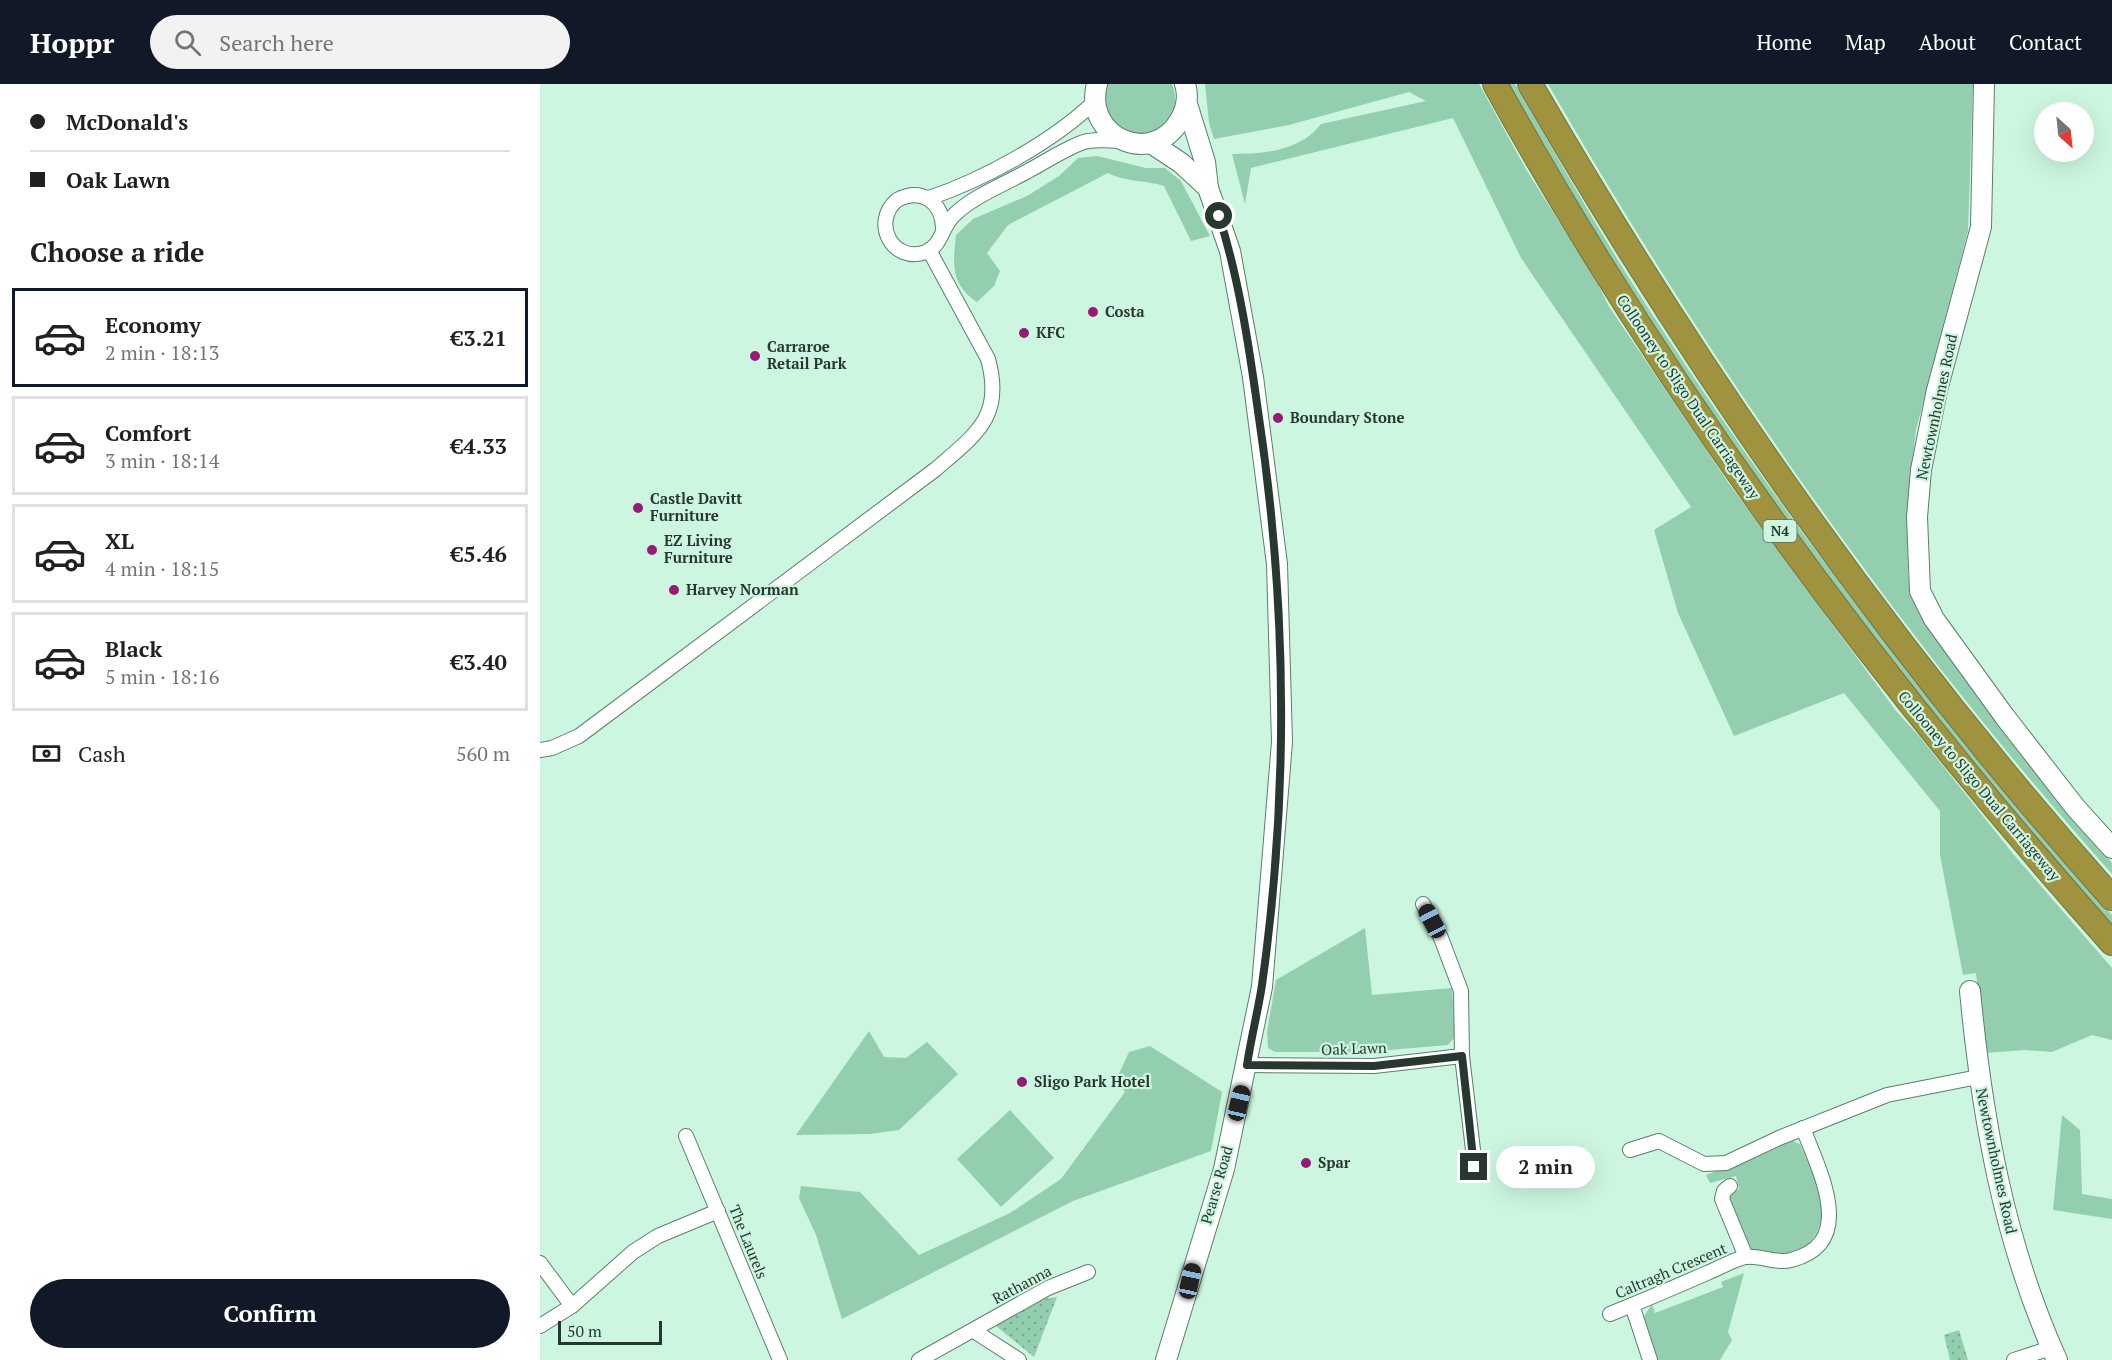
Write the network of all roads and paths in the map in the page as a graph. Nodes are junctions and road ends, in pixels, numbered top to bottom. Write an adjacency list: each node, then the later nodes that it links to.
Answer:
1 (1495, 84): 16 (highway, Collooney to Sligo Dual Carriageway / N4)
2 (1530, 84): 14 (highway, Collooney to Sligo Dual Carriageway / N4)
3 (1984, 84): 13 (main road, Newtownholmes Road)
4 (1096, 93): 6 (main road); 9 (street)
5 (1186, 94): 7 (main road); 8 (main road, Pearse Road)
6 (1122, 141): 7 (main road); 10 (street)
7 (1151, 143): 8 (main road, Pearse Road)
8 (1208, 188): 19 (main road, Pearse Road)
9 (929, 198): 10 (street); 11 (street)
10 (944, 228): 11 (street)
11 (929, 250): 12 (street)
12 (540, 750)
13 (2112, 848)
14 (2112, 898)
15 (1423, 904): 18 (street)
16 (2112, 943)
17 (1970, 991): 20 (main road, Newtownholmes Road)
18 (1462, 1056): 19 (street, Oak Lawn); 24 (street)
19 (1247, 1065): 40 (main road, Pearse Road)
20 (1978, 1077): 21 (street); 35 (main road, Newtownholmes Road)
21 (1803, 1128): 23 (street); 27 (street, Caltragh Crescent)
22 (687, 1136): 26 (street, The Laurels)
23 (1630, 1150)
24 (1474, 1167)
25 (1730, 1186): 27 (street, Caltragh Crescent)
26 (718, 1211): 31 (street); 37 (street, The Laurels)
27 (1746, 1257): 30 (street, Caltragh Crescent)
28 (540, 1263): 31 (street)
29 (1088, 1272): 34 (street, Rathanna)
30 (1632, 1305): 32 (street, Caltragh Crescent); 41 (street)
31 (572, 1306): 33 (street)
32 (1610, 1314)
33 (540, 1326)
34 (974, 1331): 36 (street); 38 (street, Rathanna)
35 (2054, 1354): 42 (street)
36 (1004, 1356): 39 (street)
37 (780, 1360)
38 (920, 1360)
39 (1019, 1360)
40 (1166, 1360)
41 (1650, 1360)
42 (2014, 1360)

